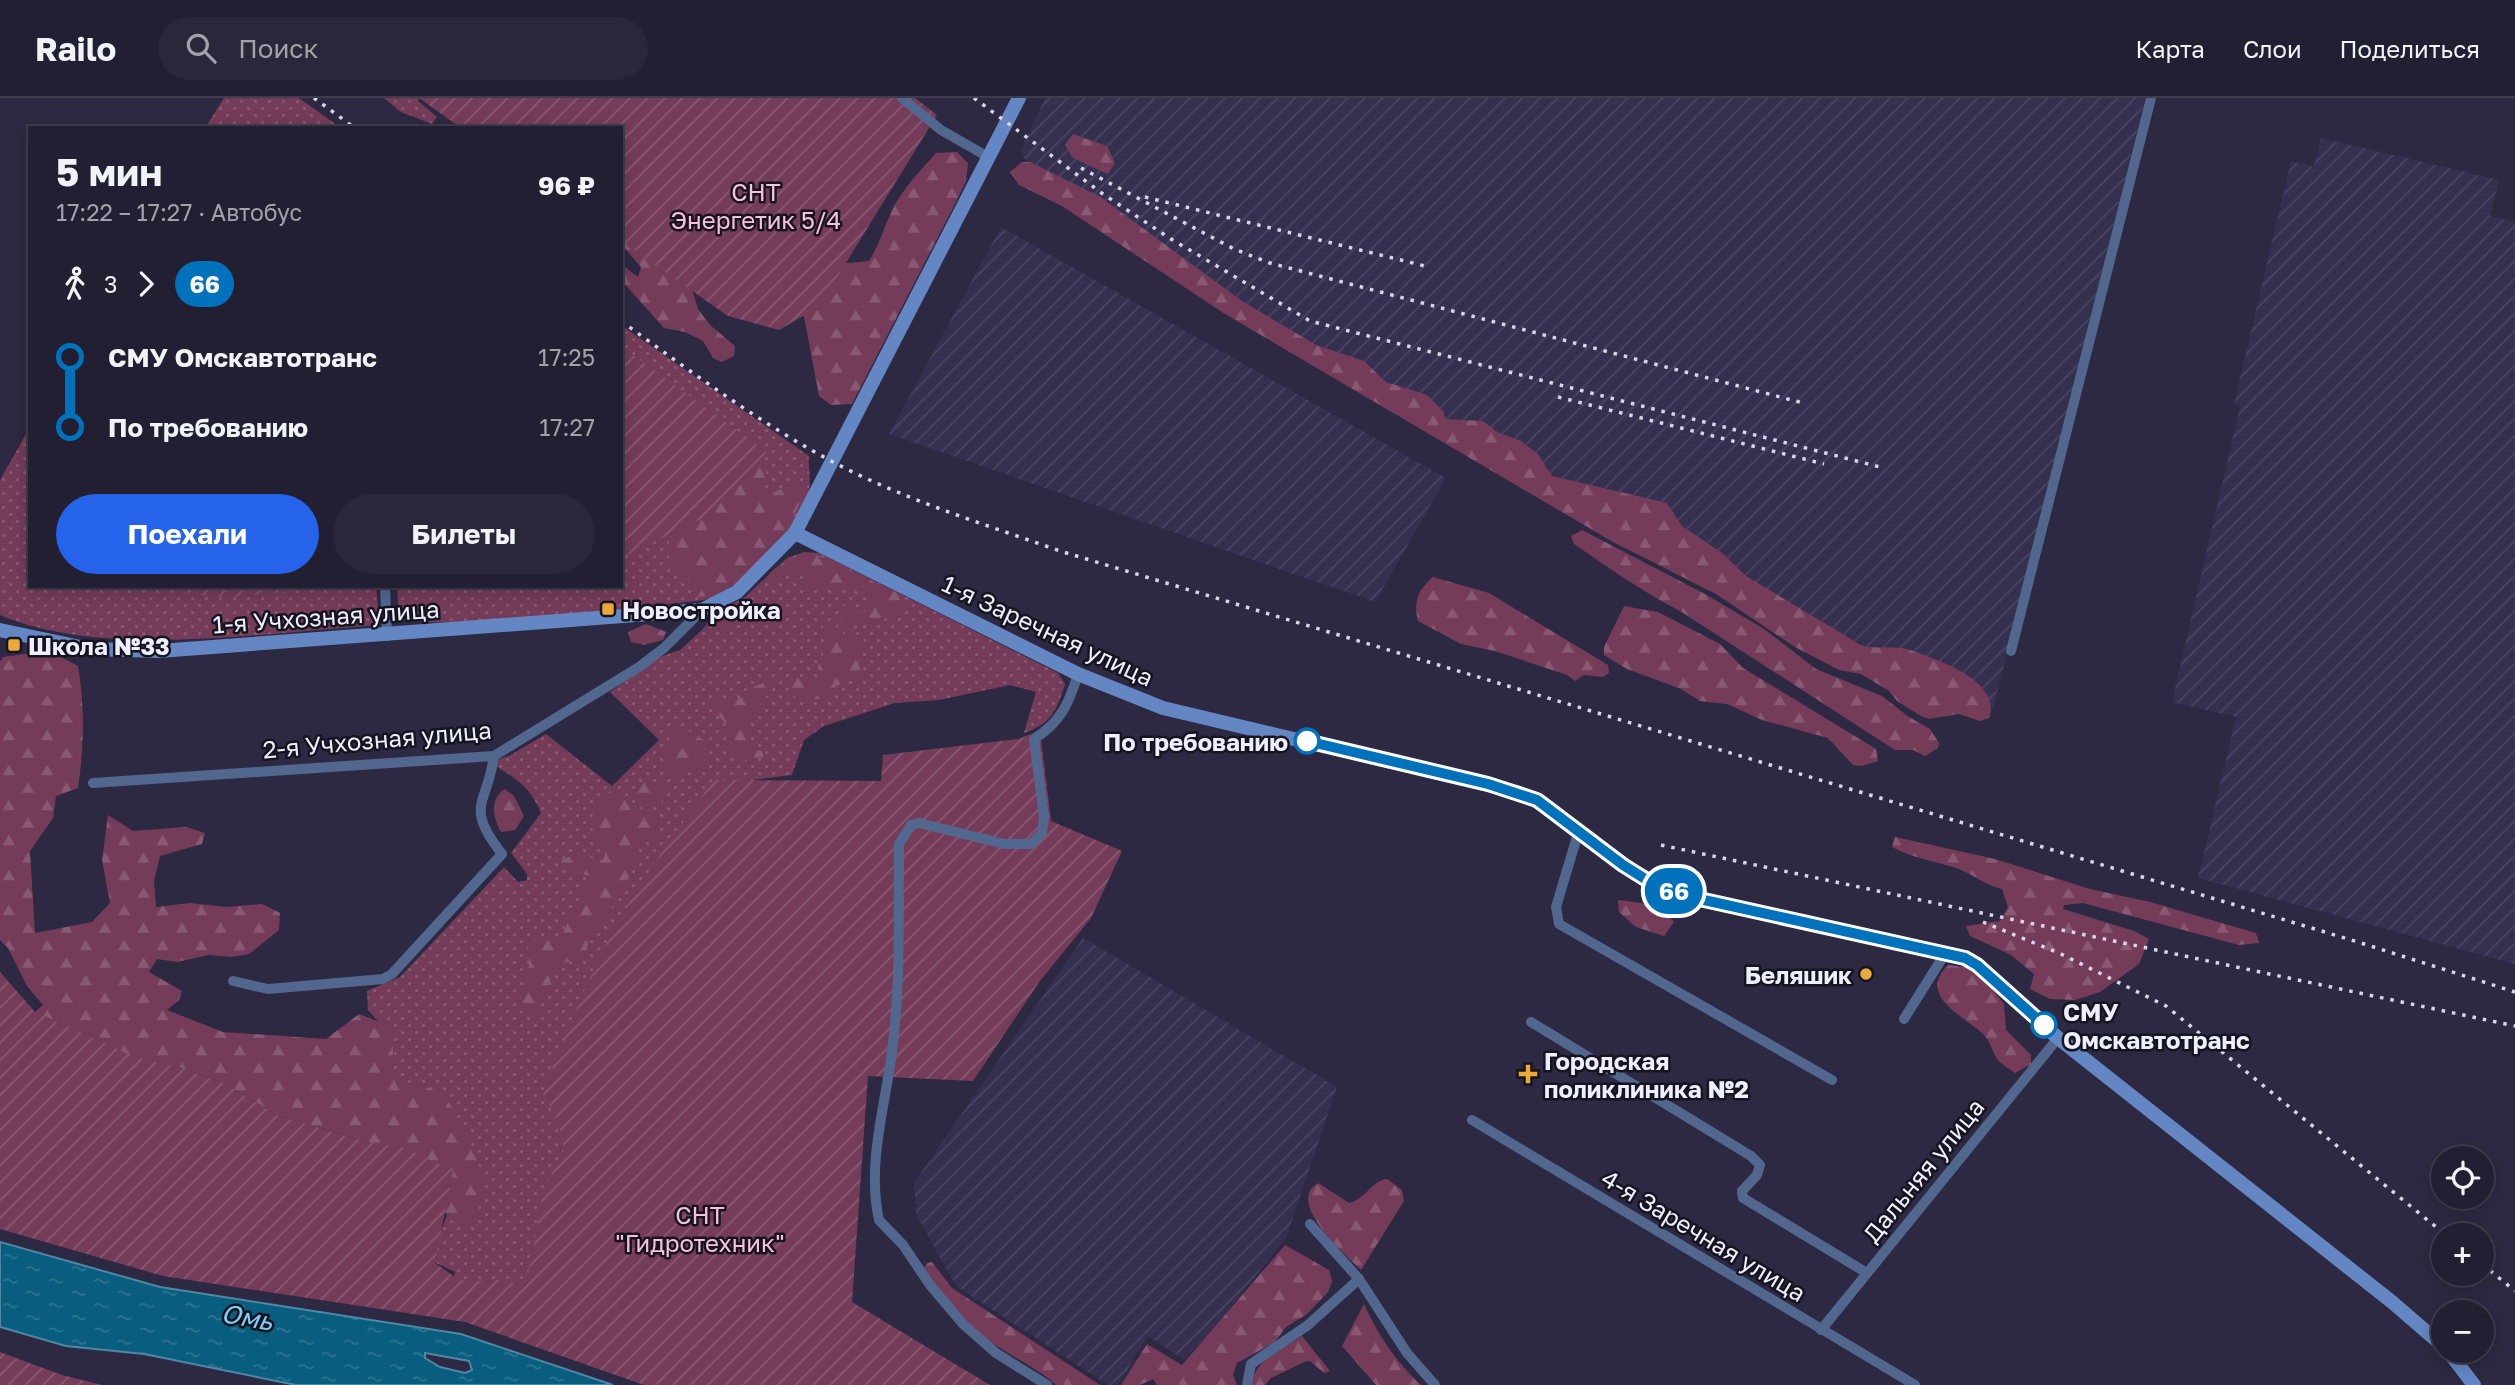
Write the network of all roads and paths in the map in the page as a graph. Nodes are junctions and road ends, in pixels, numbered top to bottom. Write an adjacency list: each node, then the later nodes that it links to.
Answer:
1 (902, 98): 4 (street)
2 (1019, 98): 4 (street, 1-я Учхозная улица)
3 (2151, 98): 10 (street)
4 (989, 158): 5 (street, 1-я Учхозная улица)
5 (795, 533): 7 (street, 1-я Учхозная улица); 11 (street, 1-я Заречная улица)
6 (385, 588): 9 (street)
7 (702, 610): 9 (street, 1-я Учхозная улица); 12 (street, 2-я Учхозная улица)
8 (0, 629): 9 (street, 1-я Учхозная улица)
9 (387, 636)
10 (2011, 651)
11 (1078, 674): 14 (street, 1-я Заречная улица); 28 (street)
12 (494, 756): 13 (street, 2-я Учхозная улица); 16 (street)
13 (93, 783)
14 (1578, 830): 15 (street, 1-я Заречная улица); 20 (street)
15 (1946, 952): 17 (street); 19 (street, 1-я Заречная улица)
16 (233, 981)
17 (1904, 1019)
18 (1531, 1022): 23 (street)
19 (2058, 1038): 23 (street, Дальняя улица); 26 (street, 1-я Заречная улица)
20 (1832, 1080)
21 (1472, 1120): 25 (street, 4-я Заречная улица)
22 (1310, 1224): 24 (street)
23 (1867, 1273): 25 (street, Дальняя улица)
24 (1359, 1279): 29 (street); 30 (street)
25 (1821, 1330): 31 (street, 4-я Заречная улица)
26 (2431, 1335)
27 (2457, 1363): 32 (street)
28 (1047, 1385)
29 (1247, 1385)
30 (1435, 1385)
31 (1915, 1385)
32 (2474, 1385)

